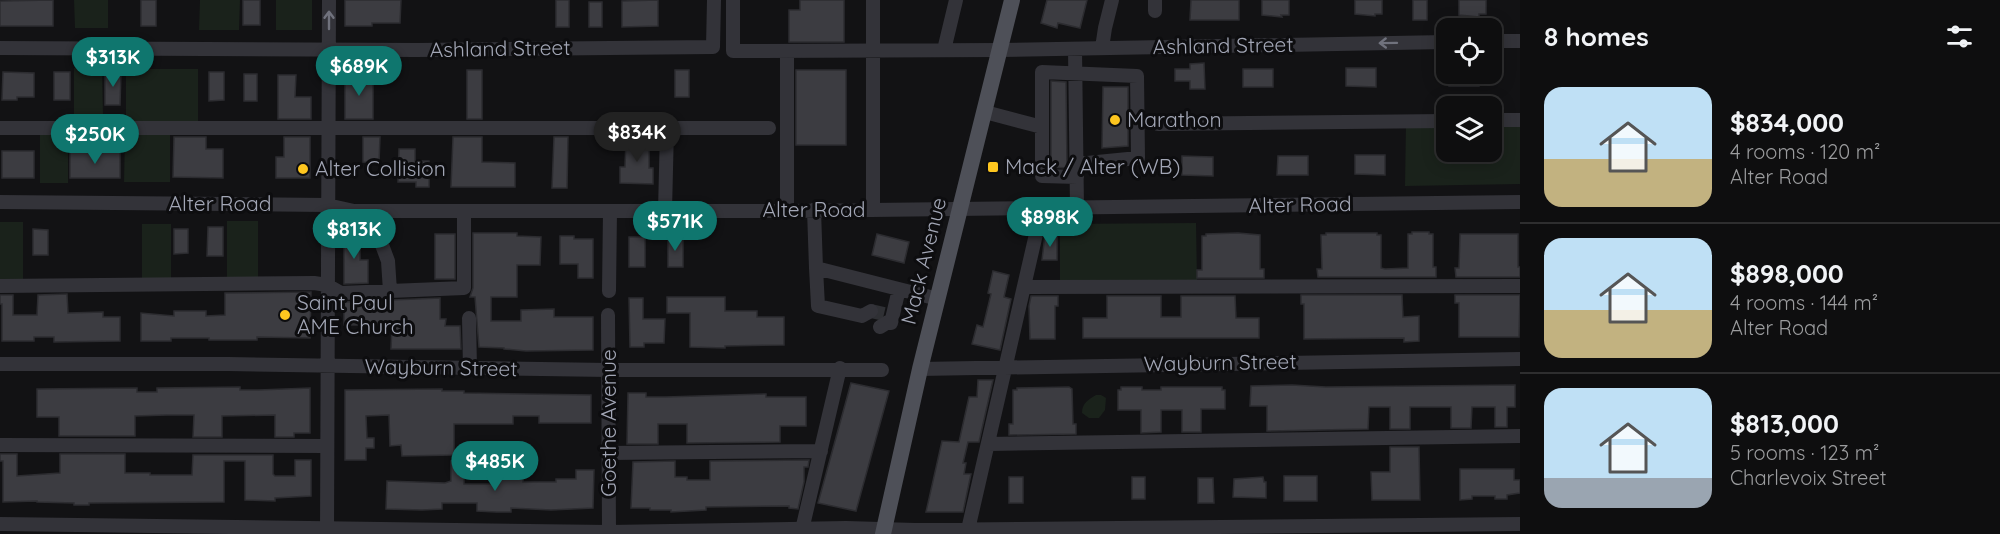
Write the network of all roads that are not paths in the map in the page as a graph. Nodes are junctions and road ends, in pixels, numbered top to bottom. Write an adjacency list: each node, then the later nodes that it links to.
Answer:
1 (329, 0): 13 (street, one-way to 1)
2 (714, 0): 13 (street, Ashland Street)
3 (733, 0): 18 (street, Ashland Street)
4 (873, 0): 15 (street)
5 (956, 0): 16 (street)
6 (1012, 0): 17 (main road, Mack Avenue)
7 (1112, 0): 12 (street)
8 (1502, 41): 9 (street)
9 (1520, 41)
10 (1436, 42): 12 (street, Ashland Street, one-way to 12)
11 (0, 48): 13 (street, Ashland Street)
12 (1107, 48): 14 (street, Ashland Street)
13 (329, 49): 27 (street)
14 (1076, 49): 17 (street, Ashland Street); 19 (street)
15 (873, 50): 16 (street, Ashland Street); 18 (street, Ashland Street); 38 (street)
16 (944, 50): 17 (street, Ashland Street)
17 (1000, 50): 20 (main road, Mack Avenue)
18 (787, 51): 43 (street)
19 (1076, 73): 25 (street); 30 (street); 30 (street)
20 (985, 112): 25 (street); 34 (main road, Mack Avenue)
21 (1502, 120): 22 (street)
22 (1520, 120)
23 (1436, 121): 24 (street)
24 (1158, 124)
25 (1042, 127): 30 (street)
26 (0, 128): 27 (street)
27 (328, 128): 28 (street); 33 (street)
28 (667, 128): 29 (street); 42 (street)
29 (769, 128)
30 (1077, 170): 36 (street)
31 (0, 202): 33 (street, Alter Road)
32 (1520, 202): 36 (street, Alter Road)
33 (327, 205): 39 (street, Alter Road); 45 (street)
34 (960, 208): 35 (street, Alter Road); 38 (street, Alter Road); 52 (main road, Mack Avenue)
35 (1042, 208): 36 (street, Alter Road); 48 (street)
36 (1077, 208)
37 (814, 210): 38 (street, Alter Road); 43 (street, Alter Road); 44 (street)
38 (873, 210)
39 (374, 211): 40 (street, Alter Road); 50 (street)
40 (464, 211): 41 (street, Alter Road); 50 (street)
41 (610, 211): 42 (street, Alter Road); 51 (street)
42 (665, 211): 43 (street, Alter Road)
43 (788, 211)
44 (816, 268): 49 (street); 49 (street)
45 (327, 285): 46 (street); 50 (street); 58 (street)
46 (0, 286)
47 (1520, 286): 48 (street)
48 (1024, 287): 57 (street)
49 (899, 289): 52 (street)
50 (390, 291)
51 (609, 291)
52 (938, 299): 62 (main road, Mack Avenue)
53 (608, 315): 63 (street, Goethe Avenue)
54 (469, 318): 60 (street)
55 (1520, 359): 57 (street, Wayburn Street)
56 (0, 364): 58 (street, Wayburn Street)
57 (1006, 366): 62 (street, Wayburn Street); 65 (street)
58 (327, 367): 60 (street, Wayburn Street); 67 (street)
59 (840, 368): 61 (street, Wayburn Street); 63 (street, Wayburn Street); 68 (street)
60 (470, 369): 63 (street, Wayburn Street)
61 (882, 369)
62 (920, 369): 76 (main road, Mack Avenue)
63 (608, 370): 69 (street, Goethe Avenue)
64 (1520, 436): 65 (street)
65 (988, 444): 77 (street)
66 (0, 445): 67 (street)
67 (327, 446): 72 (street)
68 (821, 451): 69 (street); 73 (street)
69 (609, 453): 75 (street, Goethe Avenue)
70 (0, 524): 72 (street)
71 (1520, 524): 77 (street)
72 (327, 531): 74 (street)
73 (802, 531): 76 (street); 78 (street)
74 (399, 532): 75 (street)
75 (601, 532): 78 (street)
76 (884, 532): 77 (street)
77 (967, 532)
78 (628, 533)

